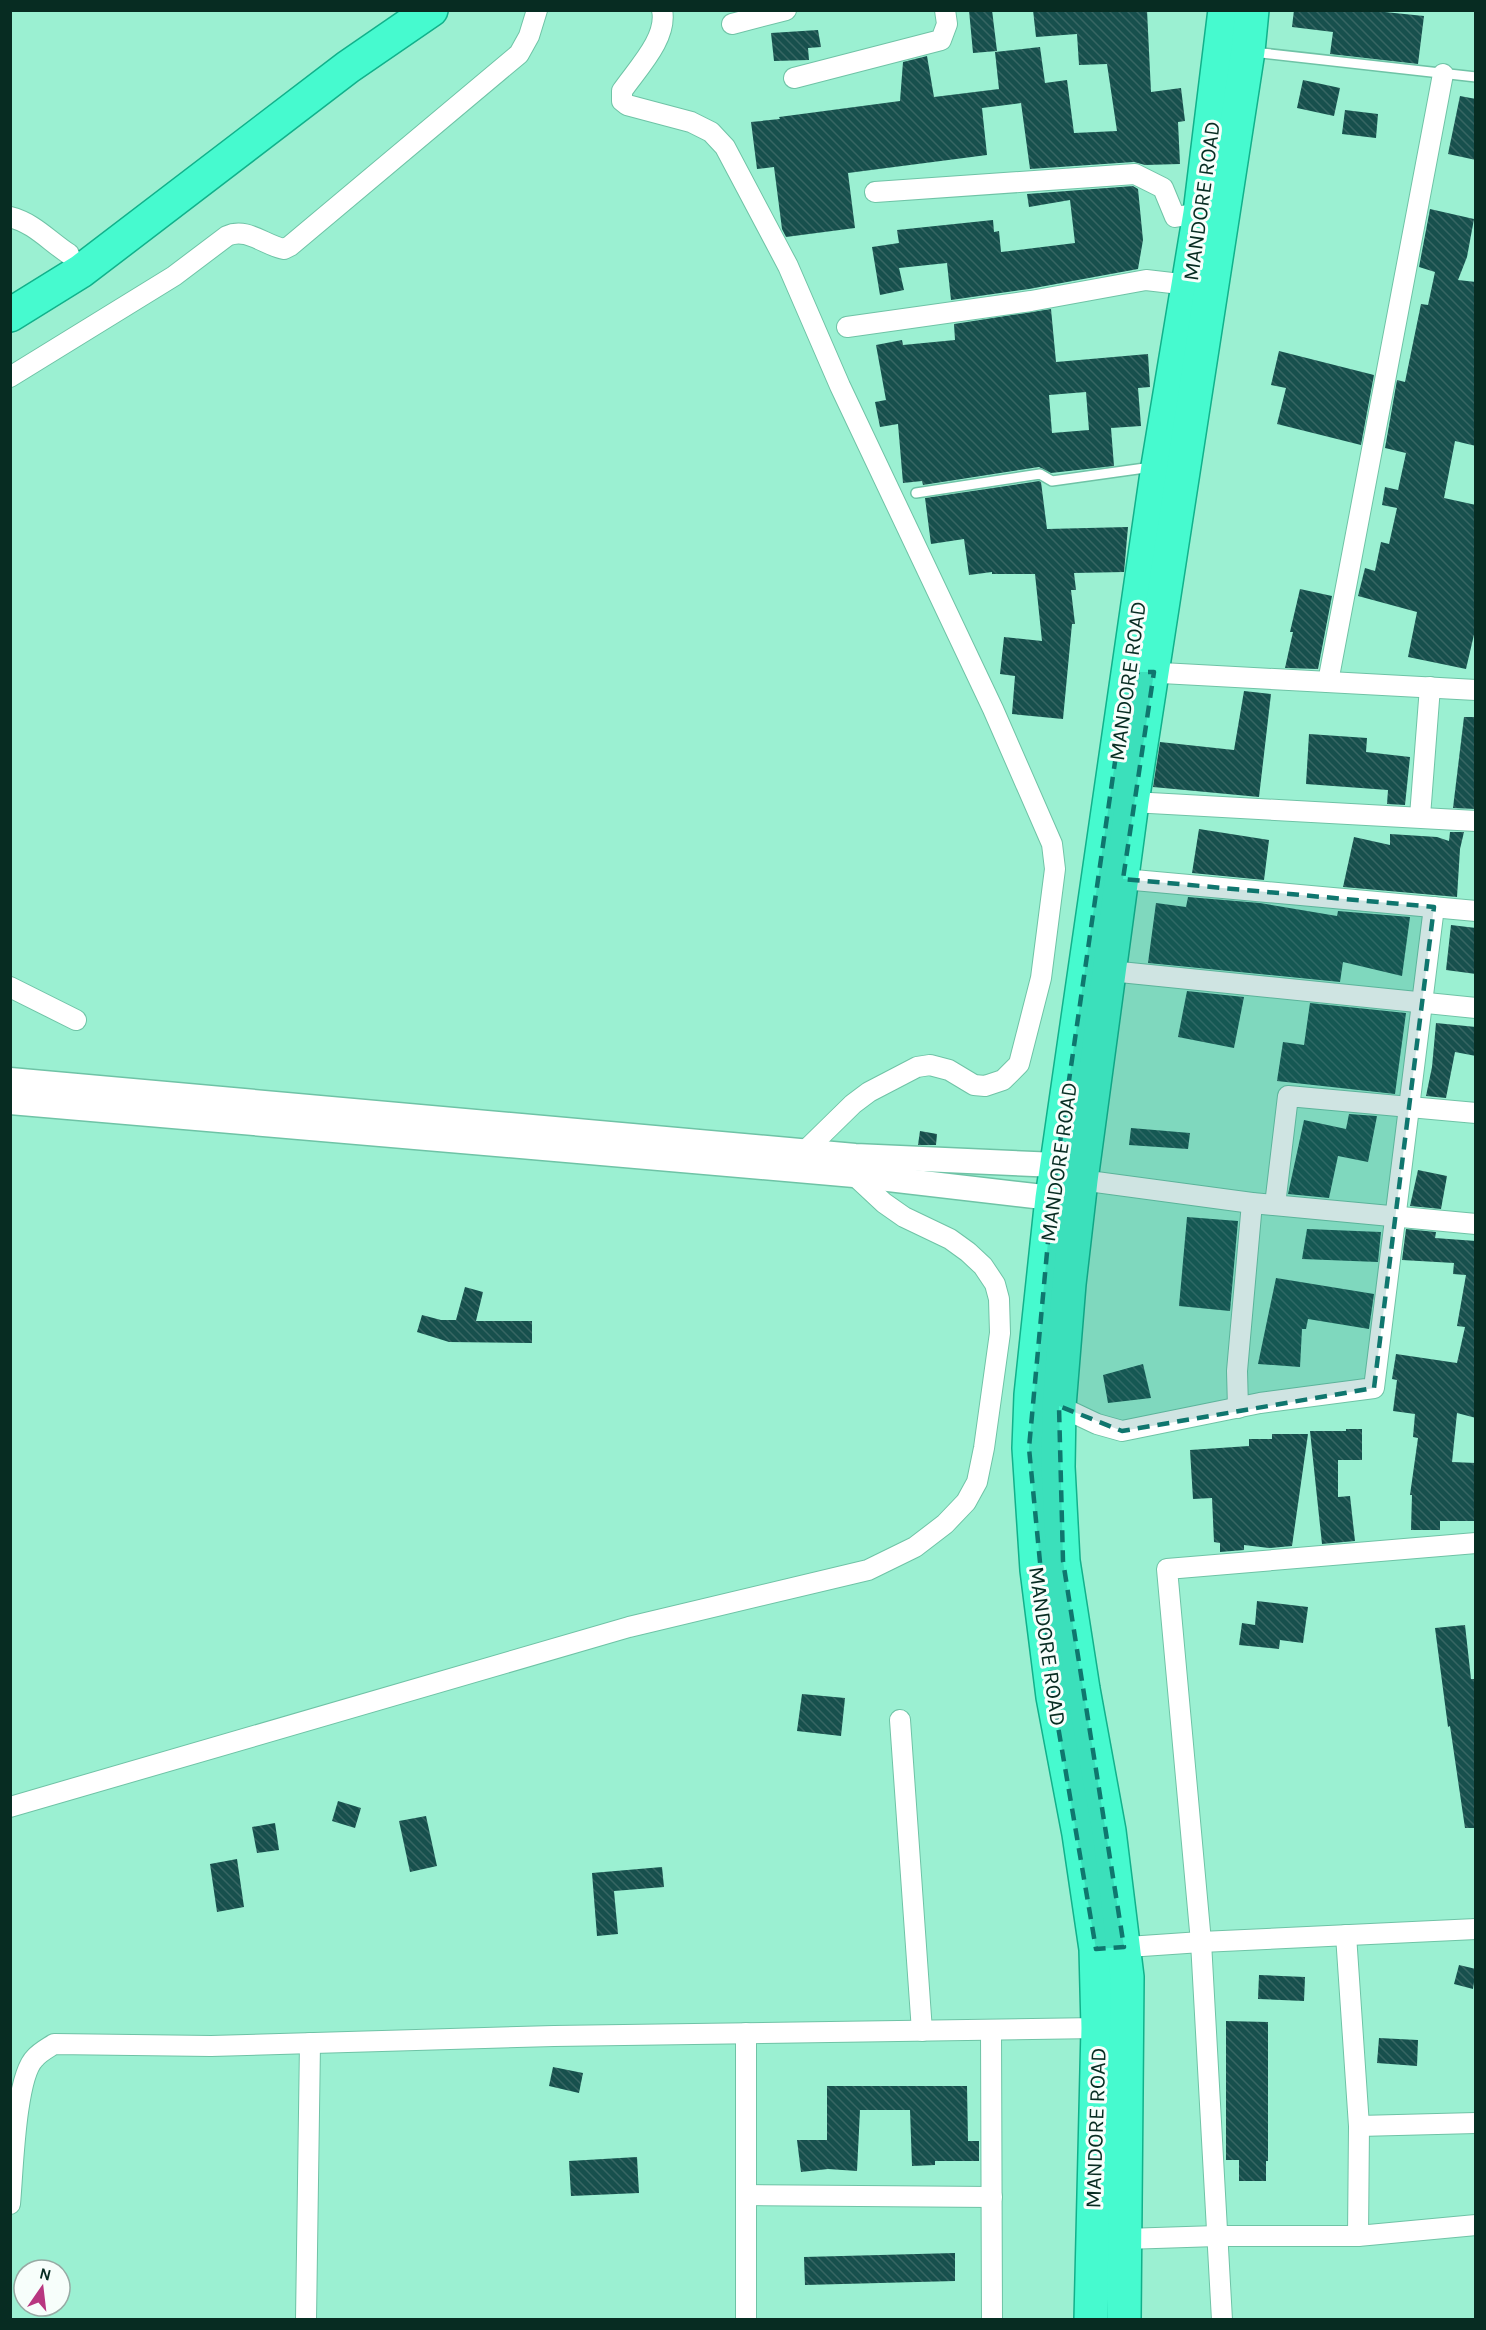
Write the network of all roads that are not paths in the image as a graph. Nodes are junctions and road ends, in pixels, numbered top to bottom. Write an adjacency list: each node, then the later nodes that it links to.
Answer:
1 (396, 10): 17 (highway)
2 (431, 10): 20 (highway)
3 (537, 10): 22 (street)
4 (662, 10): 44 (street)
5 (786, 10): 9 (street)
6 (945, 10): 13 (street)
7 (1225, 10): 10 (highway, MANDORE ROAD)
8 (1252, 10): 10 (highway, MANDORE ROAD)
9 (732, 24)
10 (1235, 51): 11 (lane); 15 (highway, MANDORE ROAD); 25 (highway, MANDORE ROAD)
11 (1443, 74): 12 (lane); 26 (street)
12 (1476, 77)
13 (794, 78)
14 (875, 192): 15 (street)
15 (1200, 213): 18 (highway, MANDORE ROAD)
16 (10, 217): 17 (street)
17 (69, 254): 19 (highway)
18 (1189, 285): 21 (street); 23 (highway, MANDORE ROAD)
19 (10, 290)
20 (10, 315)
21 (847, 327)
22 (10, 377)
23 (1158, 466): 24 (lane); 25 (highway, MANDORE ROAD)
24 (916, 493)
25 (1141, 672): 26 (street); 29 (highway, MANDORE ROAD); 46 (highway, MANDORE ROAD)
26 (1328, 682): 27 (street)
27 (1430, 687): 28 (street); 30 (street)
28 (1475, 689)
29 (1132, 802): 30 (street); 32 (highway, MANDORE ROAD)
30 (1420, 816): 31 (street)
31 (1476, 821)
32 (1123, 879): 33 (street); 35 (highway, MANDORE ROAD)
33 (1434, 907): 34 (street); 37 (street)
34 (1476, 911)
35 (1110, 971): 37 (street); 46 (highway, MANDORE ROAD)
36 (10, 987): 39 (street)
37 (1422, 1002): 38 (street); 42 (street)
38 (1476, 1008)
39 (76, 1020)
40 (10, 1080): 44 (street)
41 (10, 1102): 47 (street)
42 (1409, 1106): 43 (street); 50 (street); 51 (street)
43 (1476, 1113)
44 (805, 1151): 45 (street)
45 (913, 1171): 46 (street); 47 (street); 48 (street)
46 (1069, 1173): 48 (highway, MANDORE ROAD); 49 (street); 53 (highway, MANDORE ROAD)
47 (854, 1175): 57 (street)
48 (1052, 1198): 61 (highway, MANDORE ROAD)
49 (1252, 1203): 50 (street); 54 (street)
50 (1275, 1205): 51 (street)
51 (1395, 1217): 52 (street); 54 (street)
52 (1476, 1224)
53 (1059, 1406): 54 (street); 61 (highway, MANDORE ROAD)
54 (1238, 1408)
55 (1476, 1544): 60 (street)
56 (900, 1720): 64 (street)
57 (10, 1807)
58 (1476, 1929): 59 (street)
59 (1346, 1935): 60 (street); 68 (street)
60 (1201, 1942): 61 (street); 73 (street)
61 (1110, 1948): 62 (highway, MANDORE ROAD); 75 (highway, MANDORE ROAD)
62 (1098, 2028): 63 (street); 79 (highway, MANDORE ROAD)
63 (991, 2030): 64 (street); 70 (street)
64 (922, 2031): 65 (street)
65 (746, 2033): 66 (street); 69 (street)
66 (310, 2043): 71 (street); 76 (street)
67 (1476, 2123): 68 (street)
68 (1359, 2126): 74 (street)
69 (746, 2196): 70 (street); 77 (street)
70 (992, 2197): 78 (street)
71 (10, 2204)
72 (1476, 2225): 74 (street)
73 (1217, 2236): 74 (street); 75 (street); 81 (street)
74 (1358, 2236)
75 (1125, 2239): 80 (highway, MANDORE ROAD)
76 (306, 2319)
77 (746, 2319)
78 (992, 2319)
79 (1091, 2319)
80 (1124, 2319)
81 (1222, 2319)

